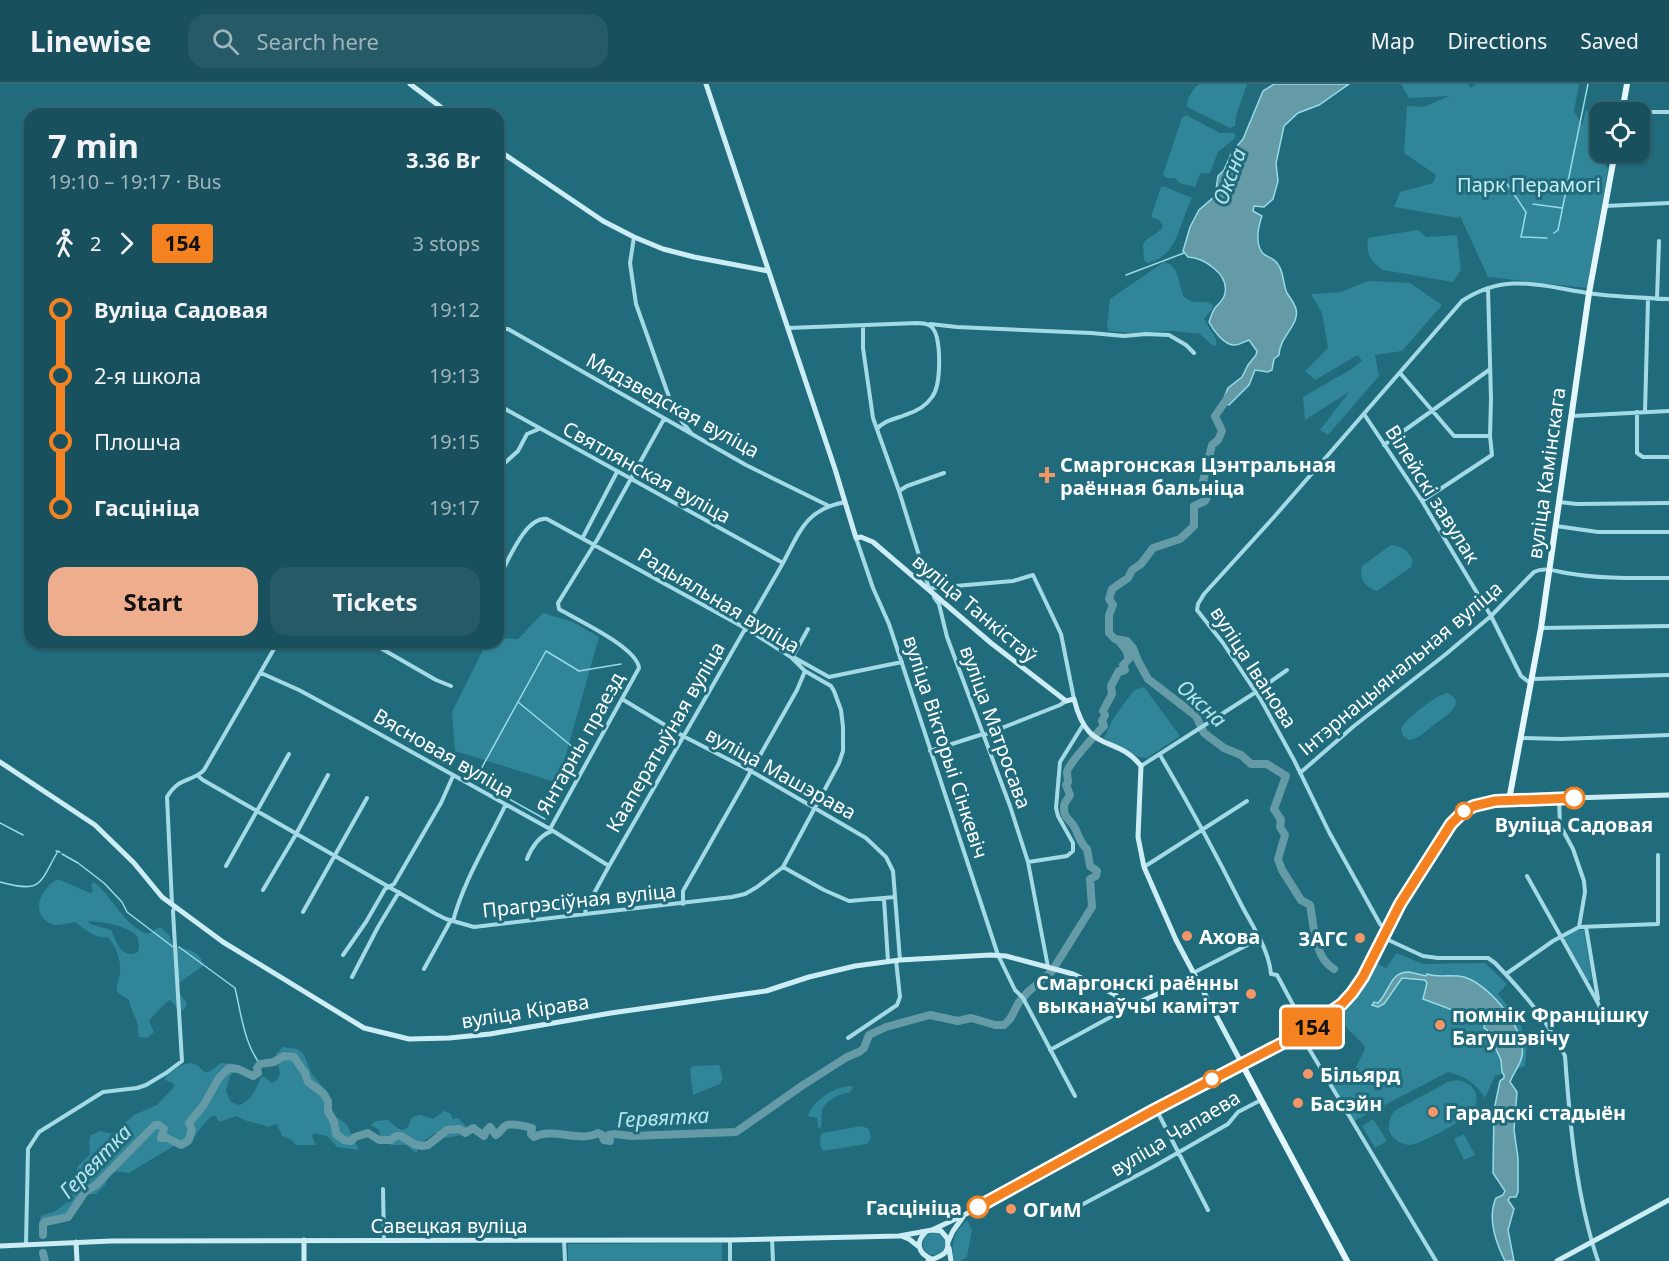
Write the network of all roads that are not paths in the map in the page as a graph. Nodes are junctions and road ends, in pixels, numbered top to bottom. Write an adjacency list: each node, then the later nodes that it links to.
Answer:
1 (410, 84): 5 (street)
2 (706, 84): 14 (street, вуліца Вікторыі Сінкевіч)
3 (1627, 84): 4 (main road)
4 (1624, 102)
5 (442, 108)
6 (1650, 112): 7 (street)
7 (1669, 112)
8 (504, 154): 12 (street)
9 (1613, 162): 11 (main road, вуліца Камінскага)
10 (1669, 204): 11 (street)
11 (1605, 206): 16 (main road, вуліца Камінскага)
12 (634, 237): 14 (street); 39 (street)
13 (1659, 241): 18 (street)
14 (768, 271): 22 (street, вуліца Вікторыі Сінкевіч)
15 (1488, 288): 16 (street, вуліца Іванова); 25 (street); 26 (street, вуліца Іванова)
16 (1590, 293): 17 (street, вуліца Іванова); 33 (main road, вуліца Камінскага)
17 (1648, 299): 18 (street, вуліца Іванова); 31 (street)
18 (1657, 299): 19 (street, вуліца Іванова)
19 (1669, 299)
20 (863, 326): 21 (street); 22 (street); 37 (street, вуліца Матросава)
21 (931, 326): 24 (street); 37 (street)
22 (788, 328): 49 (street, вуліца Вікторыі Сінкевіч)
23 (504, 329): 34 (street, Мядзведская вуліца)
24 (1194, 352)
25 (1489, 369): 28 (street); 40 (street)
26 (1400, 373): 28 (street); 32 (street, вуліца Іванова)
27 (504, 409): 35 (street, Святлянская вуліца)
28 (1433, 411): 40 (street); 41 (street)
29 (1669, 411): 31 (street)
30 (1637, 412): 31 (street); 33 (street); 42 (street)
31 (1645, 412)
32 (1364, 414): 41 (street, Вілейскі завулак); 81 (street, вуліца Іванова)
33 (1572, 416): 50 (main road, вуліца Камінскага)
34 (664, 419): 39 (street, Мядзведская вуліца); 46 (street)
35 (525, 421): 36 (street, Святлянская вуліца); 38 (street)
36 (539, 429): 38 (street); 44 (street, Святлянская вуліца)
37 (877, 429): 47 (street, вуліца Матросава)
38 (527, 434): 43 (street)
39 (692, 435): 52 (street, Мядзведская вуліца)
40 (1490, 436): 48 (street)
41 (1384, 445): 48 (street, Вілейскі завулак)
42 (1669, 457)
43 (504, 464)
44 (616, 472): 46 (street, Святлянская вуліца); 55 (street)
45 (944, 473): 47 (street)
46 (630, 479): 57 (street); 58 (street, Святлянская вуліца)
47 (899, 491): 62 (street, вуліца Матросава)
48 (1422, 501): 63 (street, Вілейскі завулак)
49 (845, 502): 52 (street, Кааператыўная вуліца); 56 (street, вуліца Вікторыі Сінкевіч)
50 (1558, 502): 51 (street); 53 (main road, вуліца Камінскага)
51 (1669, 503)
52 (830, 507): 58 (street, Кааператыўная вуліца)
53 (1556, 526): 54 (street); 60 (main road, вуліца Камінскага)
54 (1669, 532)
55 (583, 537): 57 (street, Радыяльная вуліца); 59 (street, Радыяльная вуліца)
56 (856, 538): 62 (street, вуліца Танкістаў); 71 (street, вуліца Вікторыі Сінкевіч)
57 (595, 544): 65 (street, Радыяльная вуліца); 82 (street, Янтарны праезд)
58 (783, 564): 65 (street, Кааператыўная вуліца)
59 (504, 568)
60 (1549, 570): 61 (street); 63 (street, Інтэрнацыянальная вуліца); 66 (main road, вуліца Камінскага)
61 (1669, 578)
62 (930, 590): 83 (street, вуліца Танкістаў); 84 (street, вуліца Танкістаў); 86 (street, вуліца Матросава)
63 (1491, 616): 78 (street, Вілейскі завулак); 96 (street, Інтэрнацыянальная вуліца)
64 (1669, 626): 66 (street)
65 (745, 628): 70 (street, Радыяльная вуліца); 88 (street, Кааператыўная вуліца)
66 (1540, 628): 78 (main road, вуліца Камінскага)
67 (808, 629): 70 (street)
68 (275, 648): 75 (street)
69 (380, 648): 79 (street)
70 (793, 658): 72 (street); 74 (street, Радыяльная вуліца)
71 (902, 662): 77 (street); 90 (street, вуліца Вікторыі Сінкевіч)
72 (815, 670): 74 (street); 77 (street)
73 (1287, 670): 81 (street)
74 (806, 672): 80 (street, Радыяльная вуліца); 95 (street)
75 (261, 673): 98 (street); 99 (street, Вясновая вуліца)
76 (1669, 675): 78 (street)
77 (829, 677): 80 (street)
78 (1530, 681): 89 (main road, вуліца Камінскага)
79 (451, 686)
80 (834, 690): 106 (street)
81 (1256, 692): 92 (street); 96 (street, вуліца Іванова)
82 (622, 699): 88 (street, вуліца Машэрава); 109 (street, Янтарны праезд)
83 (1074, 699): 84 (street); 85 (street, вуліца Танкістаў)
84 (1066, 701): 86 (street)
85 (1083, 725): 94 (street, вуліца Танкістаў); 114 (street)
86 (984, 735): 90 (street); 114 (street, вуліца Матросава)
87 (1669, 735): 89 (street)
88 (683, 736): 95 (street, вуліца Машэрава); 116 (street, Кааператыўная вуліца)
89 (1520, 738): 103 (main road, вуліца Камінскага)
90 (930, 751): 139 (street, вуліца Вікторыі Сінкевіч)
91 (289, 754): 107 (street)
92 (1160, 755): 94 (street); 108 (street)
93 (0, 762): 126 (street, вуліца Кірава)
94 (1141, 766): 118 (street)
95 (751, 771): 106 (street, вуліца Машэрава); 125 (street)
96 (1300, 773): 134 (street, вуліца Іванова)
97 (328, 775): 110 (street)
98 (198, 776): 107 (street, Прагрэсіўная вуліца); 126 (street)
99 (453, 776): 105 (street, Вясновая вуліца); 120 (street)
100 (1669, 795): 102 (street)
101 (367, 798): 112 (street)
102 (1559, 799): 103 (street); 132 (street)
103 (1509, 800): 134 (main road)
104 (1247, 801): 108 (street)
105 (505, 806): 109 (street, Вясновая вуліца); 130 (street)
106 (814, 808): 117 (street, Прагрэсіўная вуліца); 123 (street, вуліца Машэрава)
107 (257, 811): 110 (street, Прагрэсіўная вуліца); 115 (street)
108 (1203, 829): 118 (street); 137 (street)
109 (551, 830): 113 (street, Янтарны праезд); 116 (street, Вясновая вуліца)
110 (296, 834): 112 (street, Прагрэсіўная вуліца); 121 (street)
111 (1658, 855): 133 (street)
112 (335, 856): 120 (street, Прагрэсіўная вуліца); 127 (street)
113 (527, 859)
114 (1028, 862): 142 (street, вуліца Матросава)
115 (226, 866)
116 (609, 866): 128 (street, Кааператыўная вуліца)
117 (783, 867): 124 (street); 125 (street, Прагрэсіўная вуліца)
118 (1144, 867): 145 (street)
119 (1527, 876): 135 (street)
120 (389, 886): 122 (street, Прагрэсіўная вуліца); 129 (street)
121 (263, 890)
122 (399, 892): 130 (street, Прагрэсіўная вуліца); 131 (street)
123 (894, 897): 124 (street); 140 (street, вуліца Машэрава)
124 (884, 899): 141 (street)
125 (683, 903): 128 (street, Прагрэсіўная вуліца)
126 (174, 905): 141 (street, вуліца Кірава); 172 (street)
127 (303, 912)
128 (585, 914): 130 (street, Прагрэсіўная вуліца)
129 (368, 919): 131 (street); 138 (street)
130 (452, 921): 143 (street)
131 (379, 926): 146 (street)
132 (1580, 927): 133 (street); 135 (street)
133 (1586, 927): 147 (street)
134 (1386, 929): 136 (main road)
135 (1561, 936): 144 (street); 147 (street)
136 (1383, 938): 144 (street); 150 (main road)
137 (1259, 939): 145 (street); 150 (street)
138 (343, 955)
139 (998, 955): 140 (street, вуліца Кірава); 142 (street, вуліца Кірава); 152 (street, вуліца Вікторыі Сінкевіч)
140 (898, 960): 141 (street, вуліца Кірава); 151 (street, вуліца Машэрава)
141 (888, 961)
142 (1049, 968): 148 (street, вуліца Кірава)
143 (424, 969)
144 (1506, 974): 170 (street)
145 (1194, 975): 148 (street); 153 (street)
146 (352, 977)
147 (1598, 1003): 149 (street)
148 (1129, 1007): 152 (street)
149 (1606, 1022)
150 (1300, 1034): 153 (main road); 186 (street)
151 (848, 1038)
152 (1050, 1050): 154 (street)
153 (1242, 1064): 155 (main road); 156 (street, Савецкая вуліца)
154 (1075, 1096)
155 (1261, 1100): 157 (street, вуліца Чапаева); 185 (main road)
156 (1156, 1109): 157 (street); 162 (street, Савецкая вуліца)
157 (1178, 1152): 160 (street, вуліца Чапаева); 161 (street)
158 (383, 1189): 169 (street)
159 (1669, 1200): 170 (street)
160 (1072, 1210)
161 (1208, 1210)
162 (966, 1214): 163 (street, Савецкая вуліца); 173 (street, Савецкая вуліца)
163 (929, 1231): 164 (street, Савецкая вуліца); 173 (street); 175 (street)
164 (899, 1236): 165 (street, Савецкая вуліца); 175 (street)
165 (772, 1238): 168 (street, Савецкая вуліца); 181 (street)
166 (564, 1239): 168 (street, Савецкая вуліца); 169 (street, Савецкая вуліца); 179 (street)
167 (304, 1240): 169 (street, Савецкая вуліца); 171 (street, Савецкая вуліца); 178 (street)
168 (730, 1240): 180 (street)
169 (384, 1241)
170 (1592, 1241): 187 (street); 188 (street)
171 (76, 1242): 172 (street, Савецкая вуліца); 177 (street)
172 (26, 1244): 174 (street, Савецкая вуліца)
173 (948, 1244): 176 (street); 184 (street)
174 (0, 1246)
175 (920, 1249): 176 (street); 182 (street)
176 (932, 1260): 183 (street)
177 (77, 1261)
178 (304, 1261)
179 (565, 1261)
180 (730, 1261)
181 (773, 1261)
182 (918, 1261)
183 (942, 1261)
184 (951, 1261)
185 (1347, 1261)
186 (1436, 1261)
187 (1557, 1261)
188 (1599, 1261)

